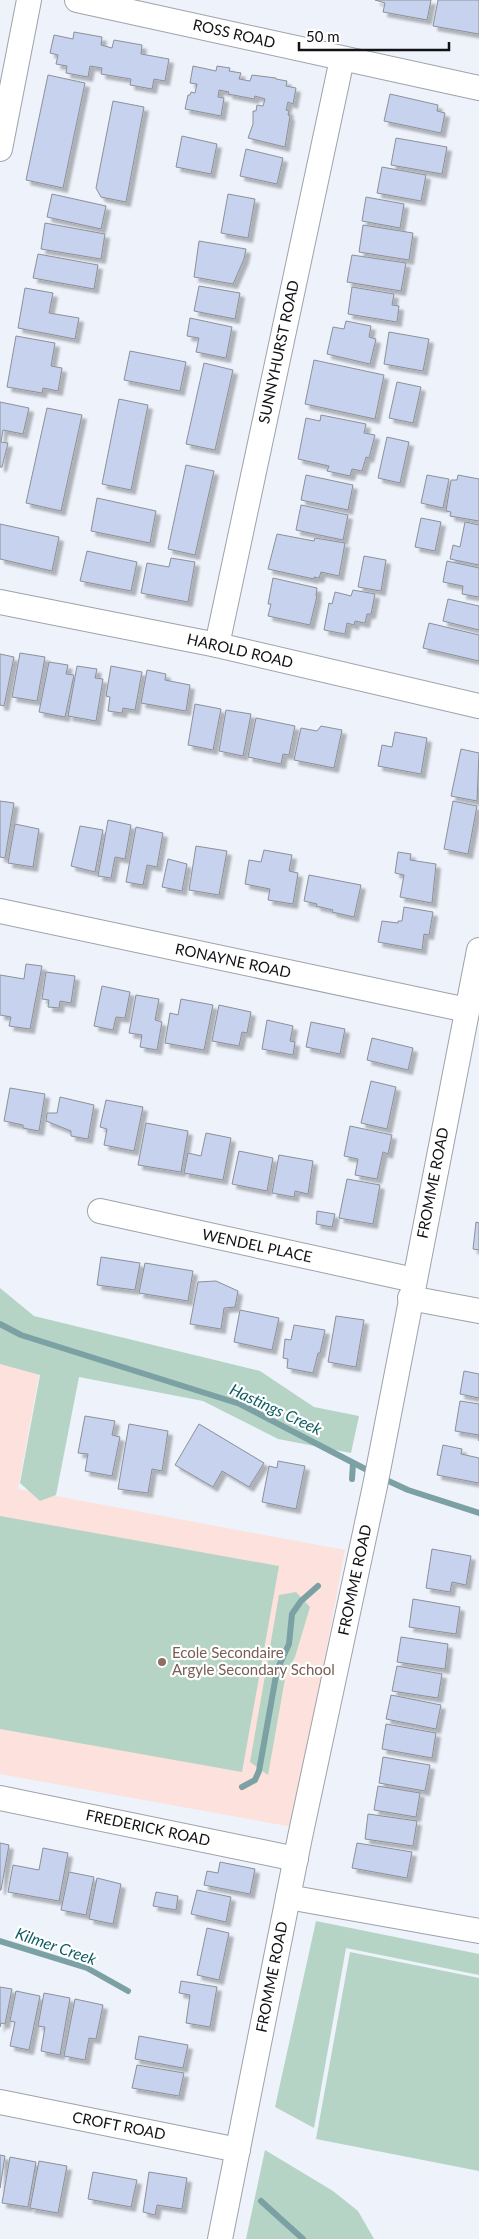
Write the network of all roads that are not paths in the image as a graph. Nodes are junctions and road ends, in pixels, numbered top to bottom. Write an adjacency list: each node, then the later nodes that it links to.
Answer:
1 (29, 0): 5 (street)
2 (77, 0): 3 (street, ROSS ROAD)
3 (342, 58): 4 (street, ROSS ROAD); 7 (street, SUNNYHURST ROAD)
4 (479, 88)
5 (0, 149)
6 (0, 602): 7 (street, HAROLD ROAD)
7 (217, 645): 8 (street, HAROLD ROAD)
8 (479, 706)
9 (0, 912): 11 (street, RONAYNE ROAD)
10 (479, 950): 11 (street, FROMME ROAD)
11 (467, 1010): 13 (street, FROMME ROAD)
12 (100, 1211): 13 (street, WENDEL PLACE)
13 (412, 1289): 14 (street, WENDEL PLACE); 16 (street, FROMME ROAD)
14 (479, 1311)
15 (0, 1798): 16 (street, FREDERICK ROAD)
16 (296, 1859): 17 (street, FROMME ROAD)
17 (288, 1897): 18 (street); 20 (street, FROMME ROAD)
18 (479, 1931)
19 (0, 2102): 20 (street, CROFT ROAD)
20 (238, 2150): 21 (street, FROMME ROAD)
21 (220, 2239)

